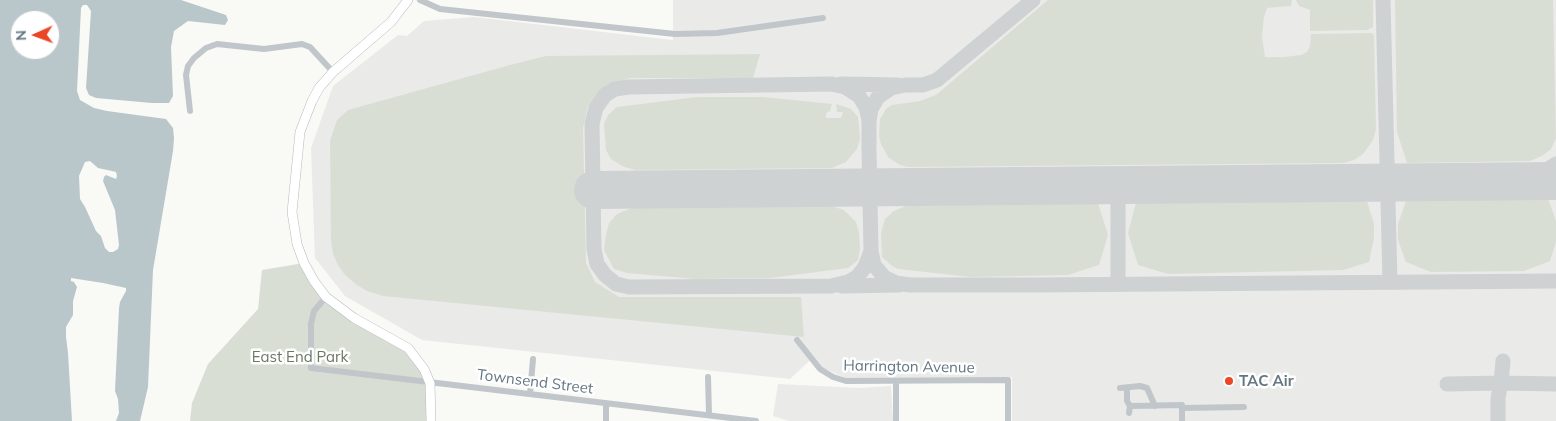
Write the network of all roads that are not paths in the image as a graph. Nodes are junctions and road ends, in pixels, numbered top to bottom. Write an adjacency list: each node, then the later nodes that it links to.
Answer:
1 (408, 0): 4 (main road)
2 (420, 0): 3 (street)
3 (822, 18)
4 (333, 72): 5 (street); 6 (main road)
5 (190, 111)
6 (326, 297): 11 (main road); 11 (street, Townsend Street)
7 (796, 340): 10 (street, Harrington Avenue)
8 (533, 359): 12 (street)
9 (708, 377): 17 (street)
10 (896, 382): 22 (street); 23 (street, Harrington Avenue)
11 (430, 383): 12 (street, Townsend Street); 19 (main road)
12 (530, 394): 13 (street, Townsend Street)
13 (606, 403): 18 (street, Townsend Street); 20 (street)
14 (1152, 406): 14 (street); 16 (street)
15 (1244, 407): 16 (street)
16 (1182, 408): 24 (street)
17 (709, 416): 18 (street, Townsend Street); 21 (street, Townsend Street)
18 (692, 417)
19 (431, 421)
20 (606, 421)
21 (756, 421)
22 (896, 421)
23 (1008, 421)
24 (1182, 421)

